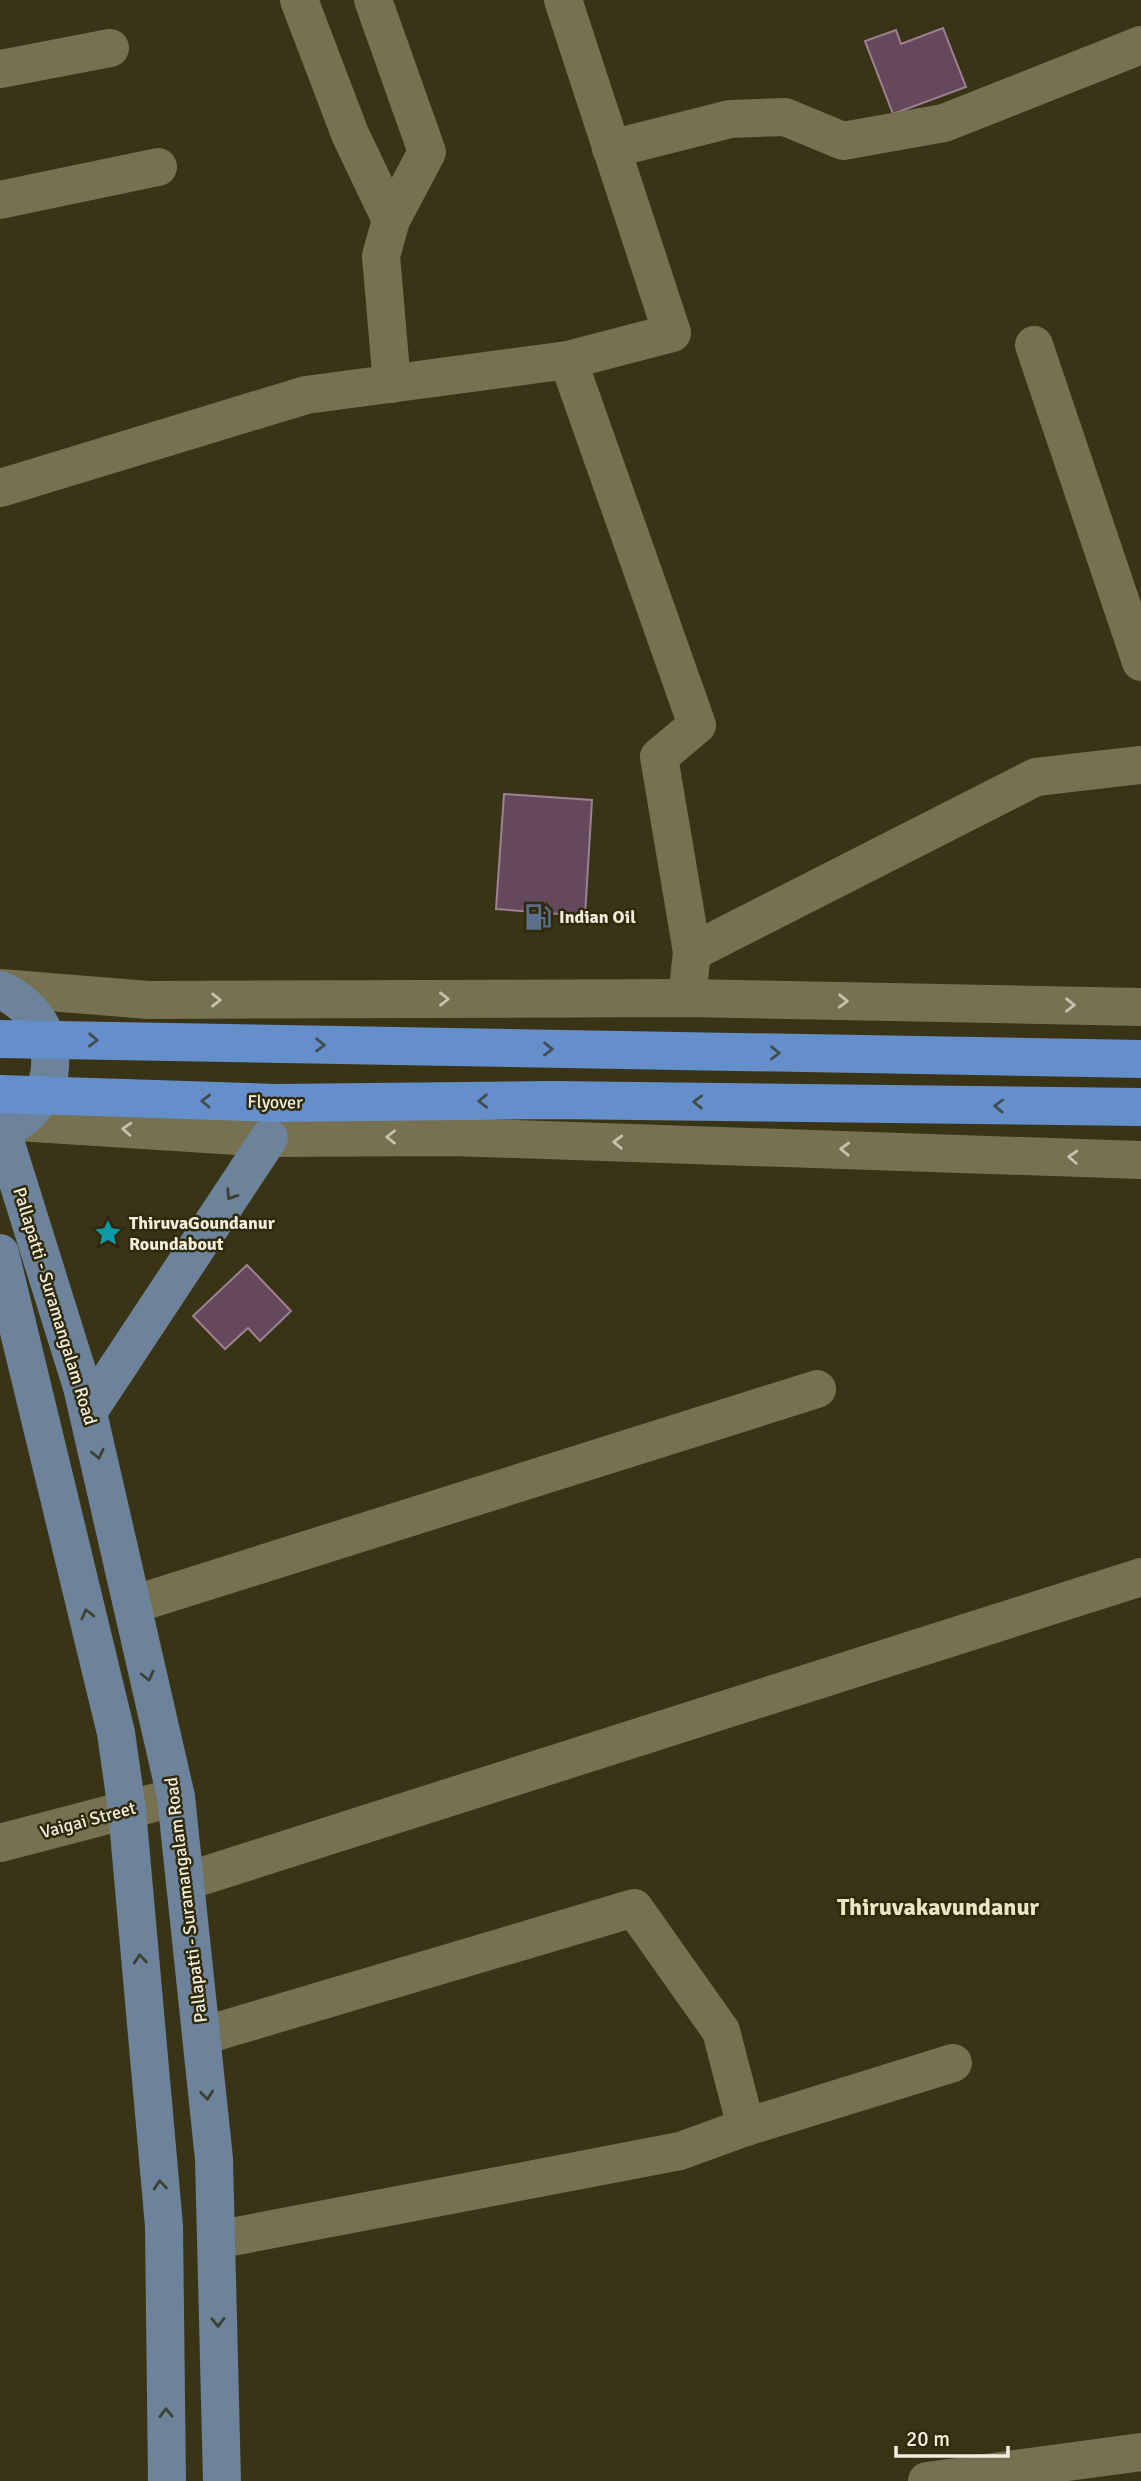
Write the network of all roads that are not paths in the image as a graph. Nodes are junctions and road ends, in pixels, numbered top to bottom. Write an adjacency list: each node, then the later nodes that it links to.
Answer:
1 (299, 0): 10 (street)
2 (373, 0): 10 (street)
3 (562, 0): 7 (street)
4 (1141, 45): 7 (street)
5 (110, 48): 6 (street)
6 (0, 69)
7 (611, 149): 12 (street)
8 (158, 167): 9 (street)
9 (0, 200)
10 (391, 220): 13 (street)
11 (1034, 345): 15 (street)
12 (568, 360): 13 (street); 17 (street)
13 (392, 384): 14 (street)
14 (0, 488)
15 (1141, 662)
16 (1141, 765): 17 (street)
17 (692, 952): 19 (street)
18 (0, 989): 19 (street, one-way to 19); 24 (main road)
19 (687, 998): 20 (street, one-way to 20)
20 (1141, 1007)
21 (0, 1039): 22 (highway, one-way to 22)
22 (1141, 1059)
23 (1141, 1107): 24 (highway, Flyover, one-way to 24)
24 (5, 1120): 25 (street, one-way to 24); 29 (main road, Pallapatti - Suramangalam Road)
25 (268, 1138): 26 (street, one-way to 25); 29 (main road, one-way to 29)
26 (1141, 1160)
27 (0, 1253): 33 (main road, one-way to 27)
28 (817, 1389): 31 (street)
29 (88, 1412): 31 (main road, Pallapatti - Suramangalam Road, one-way to 31)
30 (1141, 1577): 35 (street)
31 (132, 1605): 32 (main road, Pallapatti - Suramangalam Road, one-way to 32)
32 (176, 1797): 33 (street, Vaigai Street); 35 (main road, Pallapatti - Suramangalam Road)
33 (127, 1810): 34 (street, Vaigai Street); 42 (main road, one-way to 33)
34 (0, 1843)
35 (187, 1881): 36 (main road, Pallapatti - Suramangalam Road)
36 (202, 2036): 38 (street); 39 (main road, Pallapatti - Suramangalam Road, one-way to 39)
37 (953, 2063): 38 (street)
38 (746, 2127): 39 (street)
39 (216, 2240): 43 (main road, Pallapatti - Suramangalam Road, one-way to 43)
40 (1141, 2452): 41 (street)
41 (1107, 2469): 44 (street)
42 (167, 2481)
43 (222, 2481)
44 (927, 2481)

